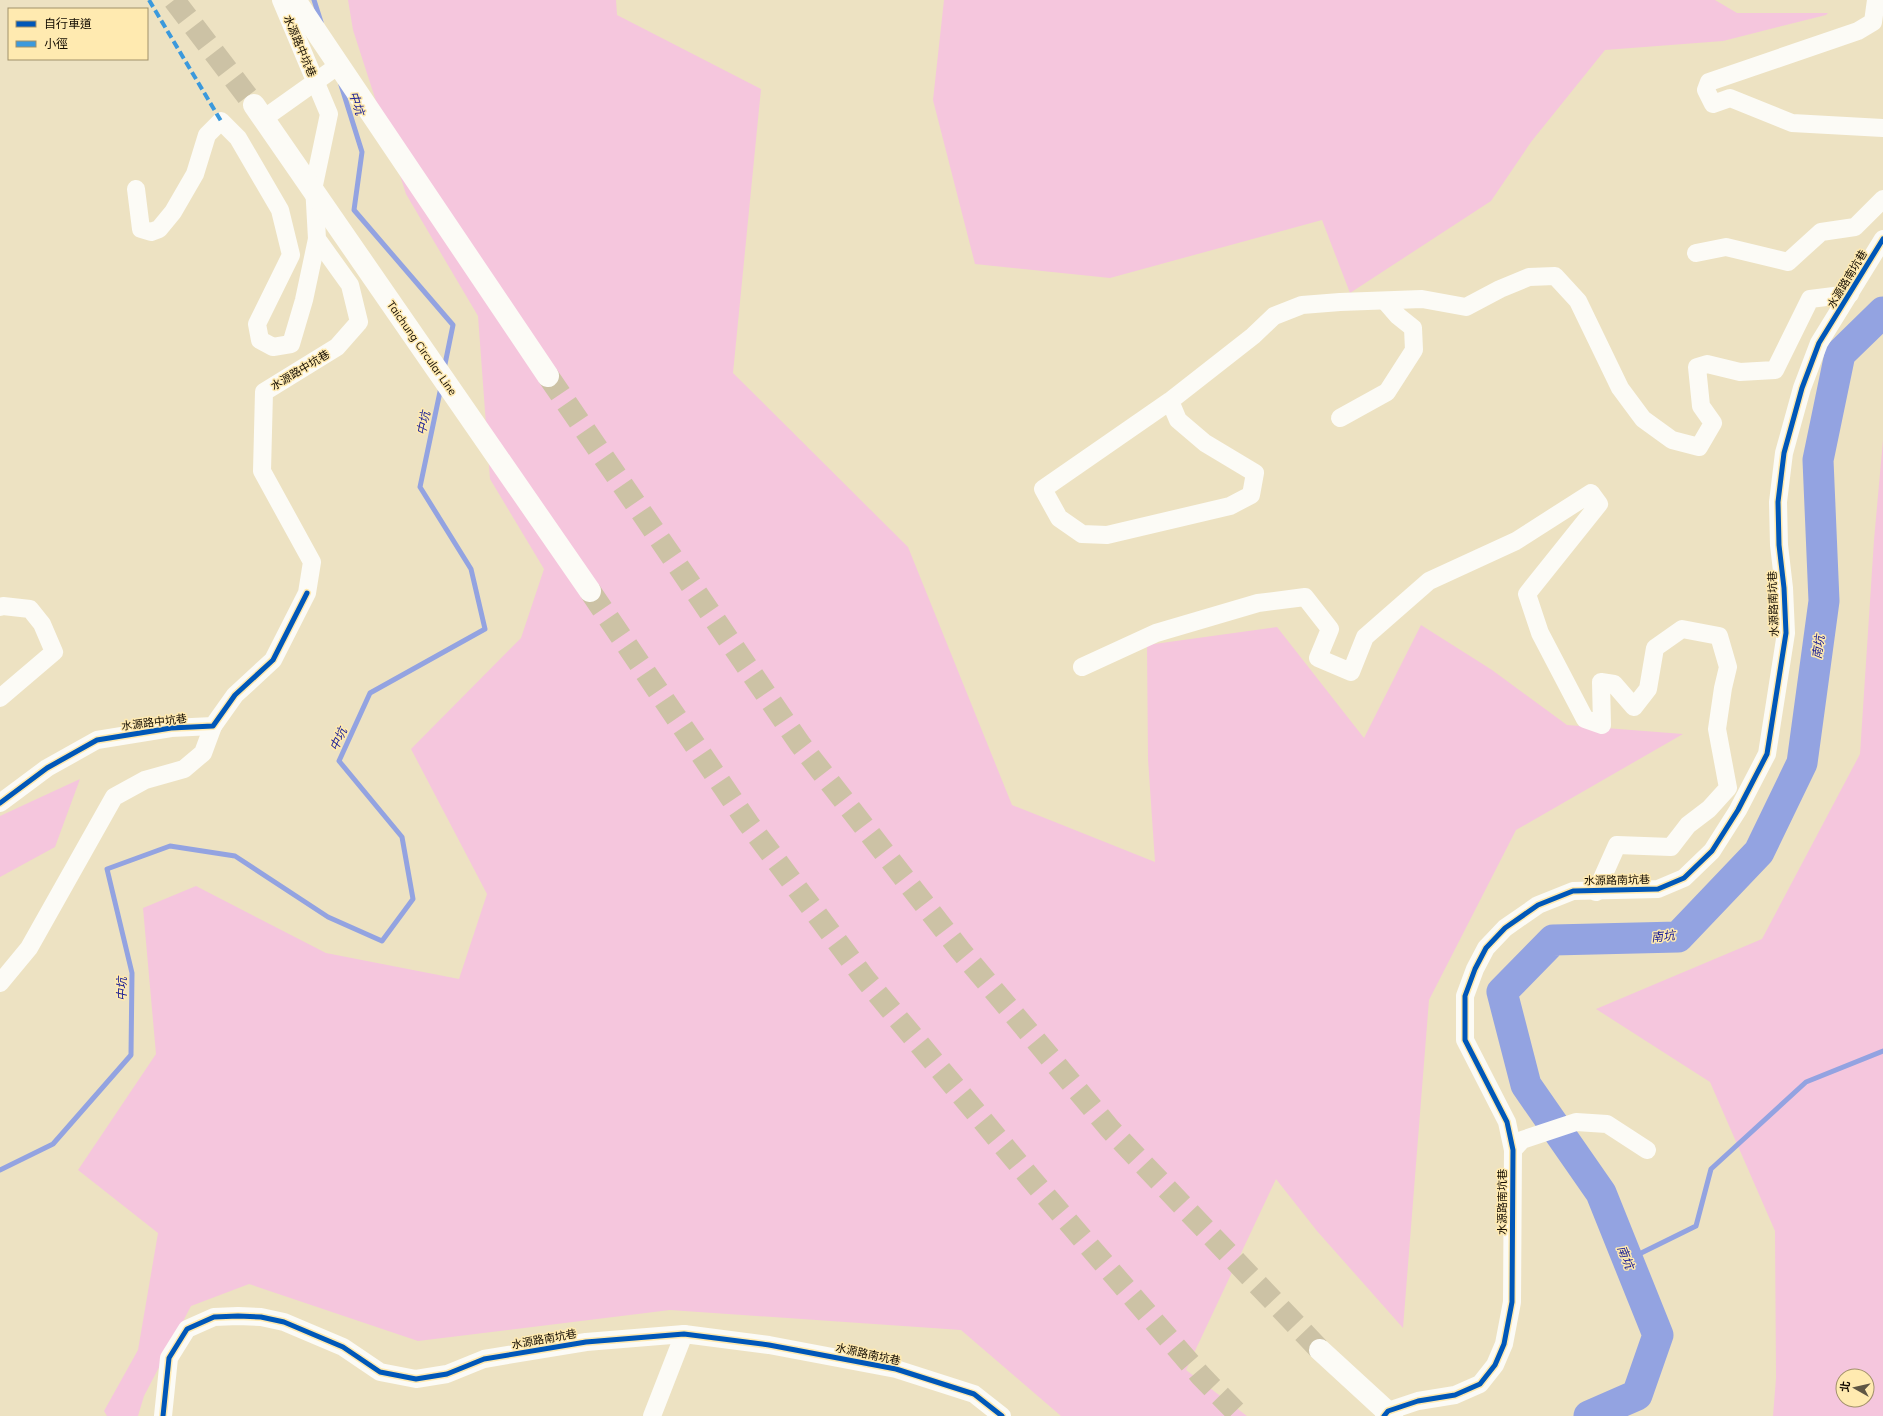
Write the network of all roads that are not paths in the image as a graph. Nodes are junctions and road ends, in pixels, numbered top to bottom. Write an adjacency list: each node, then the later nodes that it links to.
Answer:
1 (280, 0): 9 (street, 水源路中坑巷)
2 (295, 0): 4 (highway)
3 (1876, 0): 6 (street)
4 (339, 65): 5 (street); 14 (highway)
5 (258, 112): 17 (highway, Taichung Circular Line)
6 (1883, 128)
7 (136, 189): 9 (street)
8 (1883, 199): 11 (street)
9 (317, 239): 21 (street, 水源路中坑巷)
10 (1883, 239): 12 (street, 水源路南坑巷)
11 (1696, 253)
12 (1850, 294): 13 (street); 23 (street, 水源路南坑巷)
13 (1385, 301): 15 (street); 16 (street)
14 (548, 376)
15 (1170, 401): 15 (street)
16 (1340, 418)
17 (590, 591)
18 (0, 607): 20 (street)
19 (1082, 667): 23 (street)
20 (0, 698)
21 (213, 726): 22 (street, 水源路中坑巷); 24 (street, 水源路中坑巷)
22 (0, 803)
23 (1596, 892): 25 (street, 水源路南坑巷)
24 (0, 983)
25 (1517, 1145): 26 (street); 32 (street, 水源路南坑巷)
26 (1647, 1150)
27 (684, 1334): 29 (street, 水源路南坑巷); 30 (street); 31 (street, 水源路南坑巷)
28 (1320, 1350): 33 (highway)
29 (163, 1416)
30 (652, 1416)
31 (1002, 1416)
32 (1384, 1416)
33 (1392, 1416)

